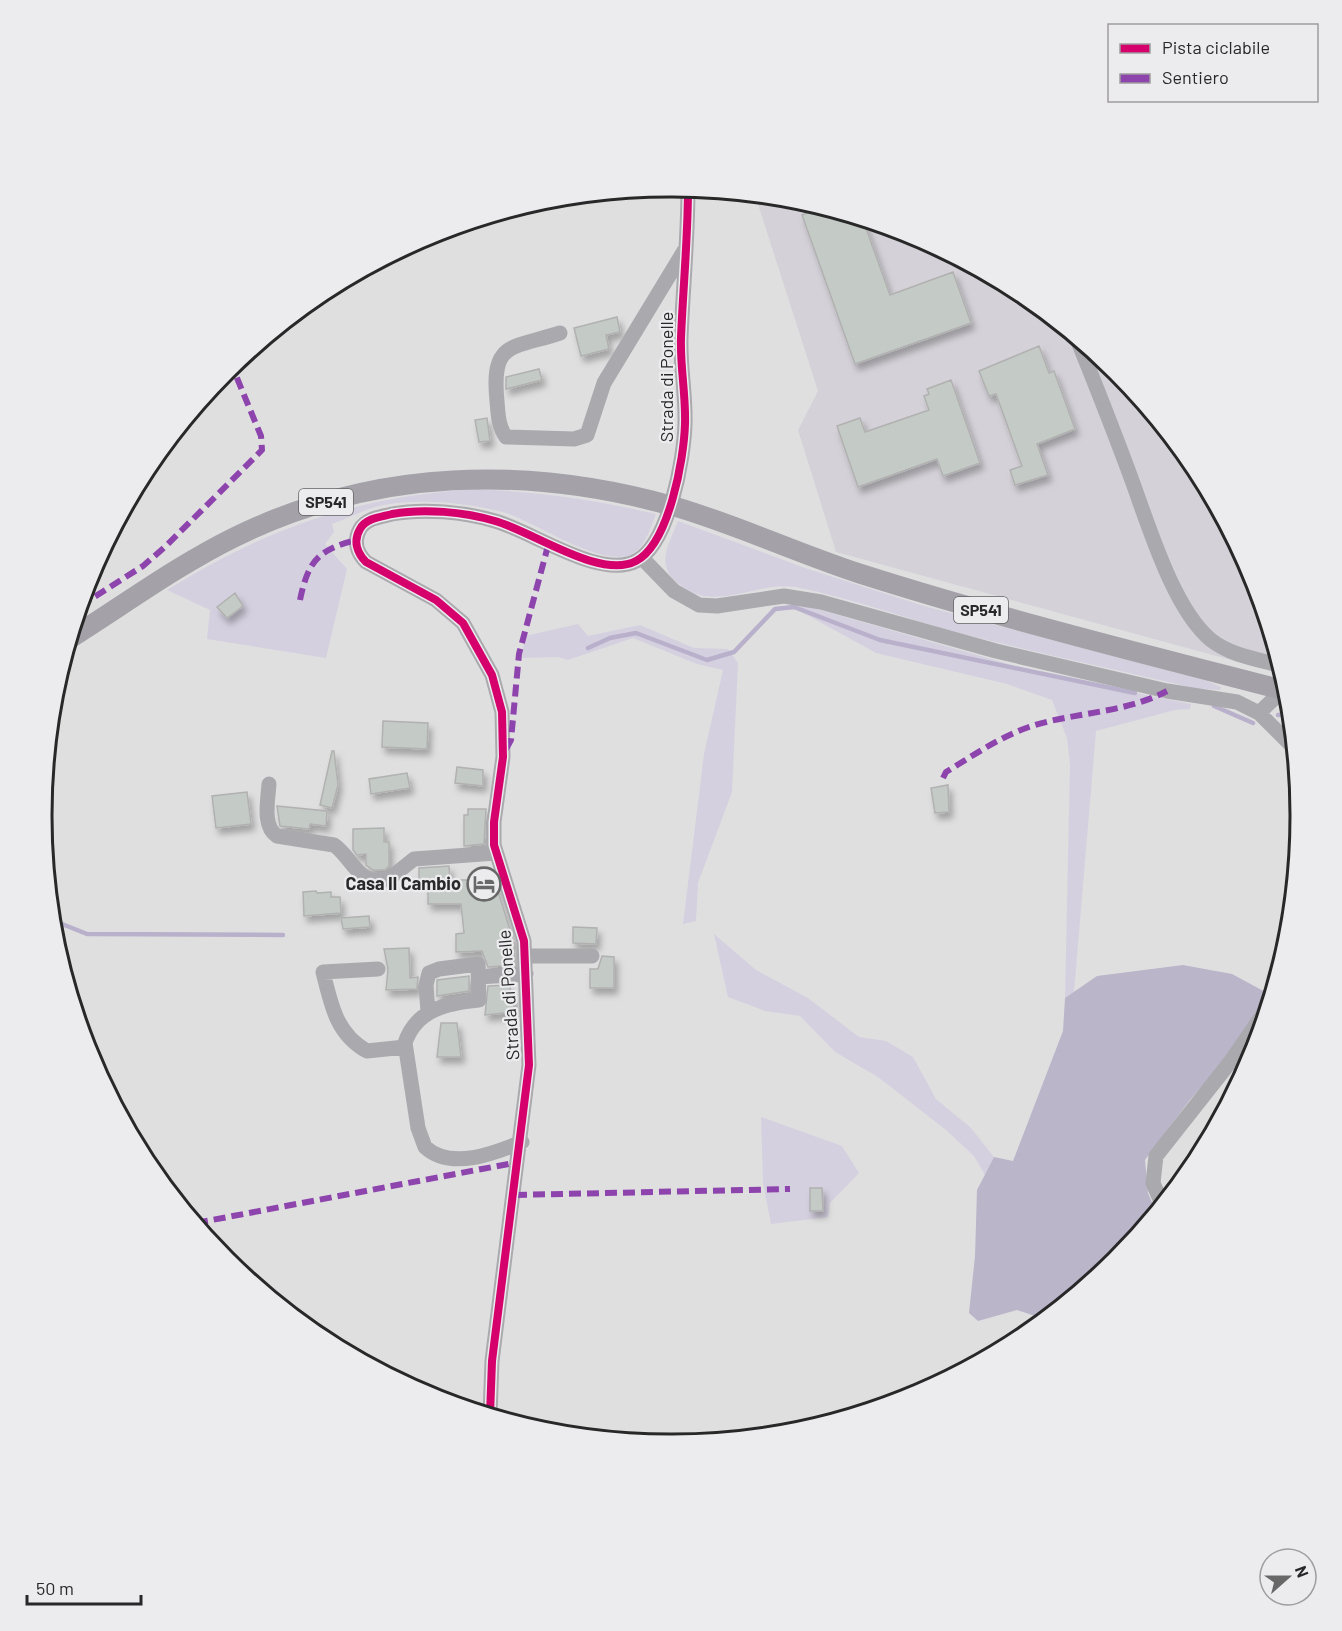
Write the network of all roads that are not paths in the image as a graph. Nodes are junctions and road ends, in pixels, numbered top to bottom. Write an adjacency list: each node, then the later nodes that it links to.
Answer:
1 (688, 197): 2 (street, Strada di Ponelle)
2 (686, 248): 3 (street); 5 (street, Strada di Ponelle)
3 (560, 333)
4 (1083, 353): 7 (street)
5 (642, 558): 11 (street); 15 (street, Strada di Ponelle)
6 (81, 632): 8 (main road, SP541)
7 (1270, 662)
8 (1235, 678): 9 (main road, SP541); 11 (street)
9 (1276, 688)
10 (1278, 696): 12 (street)
11 (1230, 700): 12 (street)
12 (1259, 713): 13 (street)
13 (1284, 738)
14 (269, 784): 15 (street)
15 (495, 853): 16 (street, Strada di Ponelle)
16 (525, 956): 17 (street); 19 (street, Strada di Ponelle)
17 (592, 956)
18 (378, 969): 23 (street)
19 (526, 974): 20 (street); 24 (street, Strada di Ponelle)
20 (479, 977): 21 (street); 21 (street)
21 (428, 1012): 23 (street)
22 (1249, 1034): 25 (street)
23 (405, 1047): 24 (street)
24 (522, 1142): 26 (street, Strada di Ponelle)
25 (1159, 1196)
26 (490, 1407)

